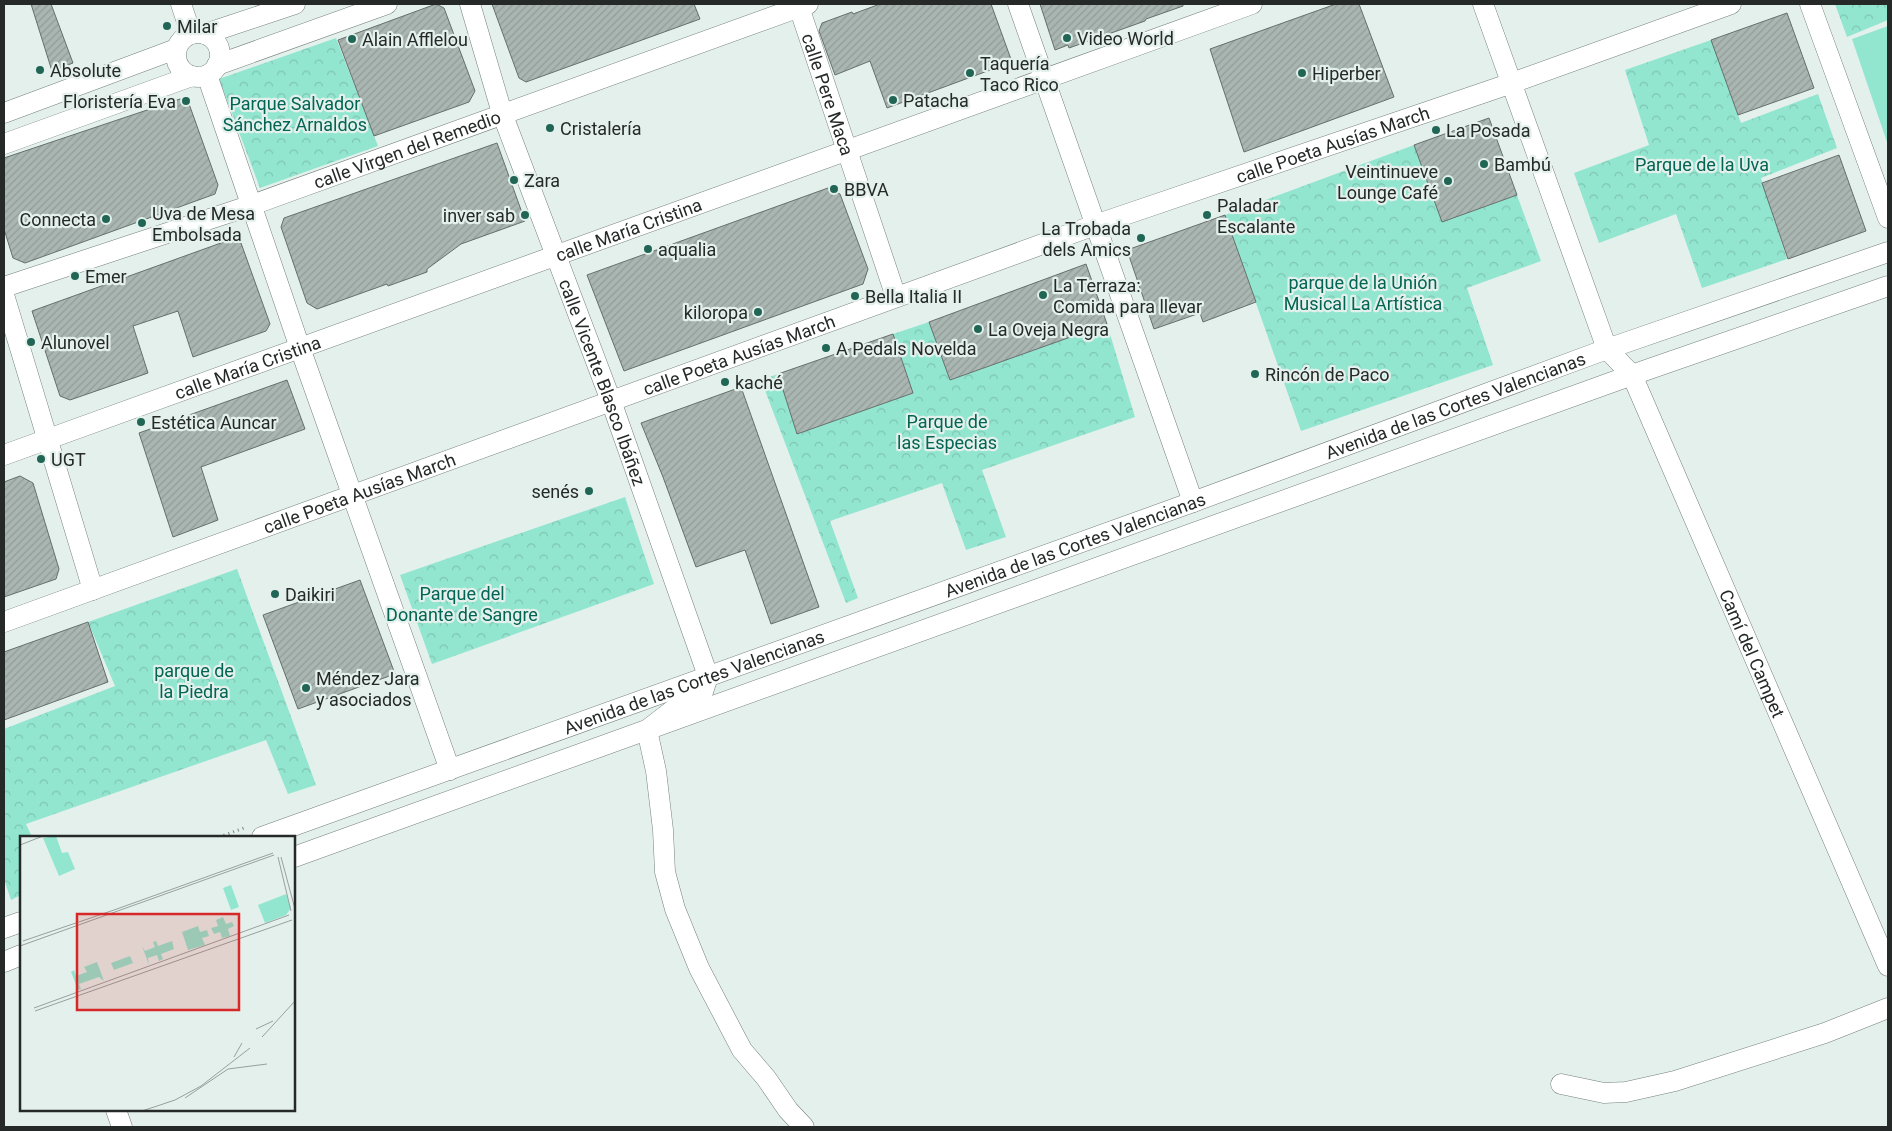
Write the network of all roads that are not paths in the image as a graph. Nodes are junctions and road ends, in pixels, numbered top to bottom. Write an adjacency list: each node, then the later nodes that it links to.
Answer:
1 (181, 4): 12 (street)
2 (295, 4): 12 (street)
3 (387, 4): 14 (street)
4 (470, 4): 18 (street, calle Vicente Blasco Ibáñez)
5 (1018, 4): 15 (street)
6 (1252, 4): 15 (street, calle María Cristina)
7 (1483, 4): 16 (street)
8 (1731, 4): 16 (street, calle Poeta Ausías March)
9 (1810, 4): 22 (street)
10 (804, 5): 11 (street, calle Virgen del Remedio); 20 (street, calle Pere Maca)
11 (760, 12): 18 (street, calle Virgen del Remedio)
12 (198, 34): 13 (street); 14 (street)
13 (176, 49): 14 (street); 17 (street)
14 (206, 72): 19 (street); 21 (street)
15 (1046, 79): 20 (street, calle María Cristina); 23 (street)
16 (1512, 83): 23 (street, calle Poeta Ausías March); 31 (street)
17 (4, 113)
18 (502, 113): 21 (street, calle Virgen del Remedio); 25 (street, calle Vicente Blasco Ibáñez)
19 (4, 144)
20 (848, 150): 25 (street, calle María Cristina); 29 (street, calle Pere Maca)
21 (252, 206): 27 (street, calle Virgen del Remedio); 30 (street)
22 (1888, 218)
23 (1095, 225): 29 (street, calle Poeta Ausías March); 37 (street)
24 (1888, 252): 31 (street, Avenida de las Cortes Valencianas)
25 (556, 256): 30 (street, calle María Cristina); 33 (street, calle Vicente Blasco Ibáñez)
26 (1888, 286): 32 (street, Avenida de las Cortes Valencianas)
27 (4, 287)
28 (4, 295): 34 (street)
29 (896, 297): 33 (street, calle Poeta Ausías March)
30 (300, 348): 34 (street, calle María Cristina); 36 (street)
31 (1607, 349): 32 (street, Camí del Campet); 37 (street, Avenida de las Cortes Valencianas)
32 (1632, 376): 41 (street, Avenida de las Cortes Valencianas); 49 (street, Camí del Campet)
33 (611, 401): 36 (street, calle Poeta Ausías March); 40 (street, calle Vicente Blasco Ibáñez)
34 (47, 440): 35 (street, calle María Cristina); 38 (street)
35 (4, 455)
36 (354, 495): 38 (street, calle Poeta Ausías March); 42 (street)
37 (1193, 502): 40 (street, Avenida de las Cortes Valencianas)
38 (93, 590): 39 (street, calle Poeta Ausías March)
39 (4, 622)
40 (708, 676): 41 (street); 42 (street, Avenida de las Cortes Valencianas)
41 (647, 730): 44 (street, Avenida de las Cortes Valencianas); 54 (street)
42 (450, 770): 43 (street, Avenida de las Cortes Valencianas)
43 (265, 836)
44 (295, 857)
45 (20, 922): 46 (street)
46 (4, 928)
47 (20, 955): 48 (street)
48 (4, 962)
49 (1888, 966)
50 (1888, 1008): 51 (street)
51 (1561, 1084)
52 (116, 1111): 53 (street)
53 (122, 1127)
54 (804, 1127)

